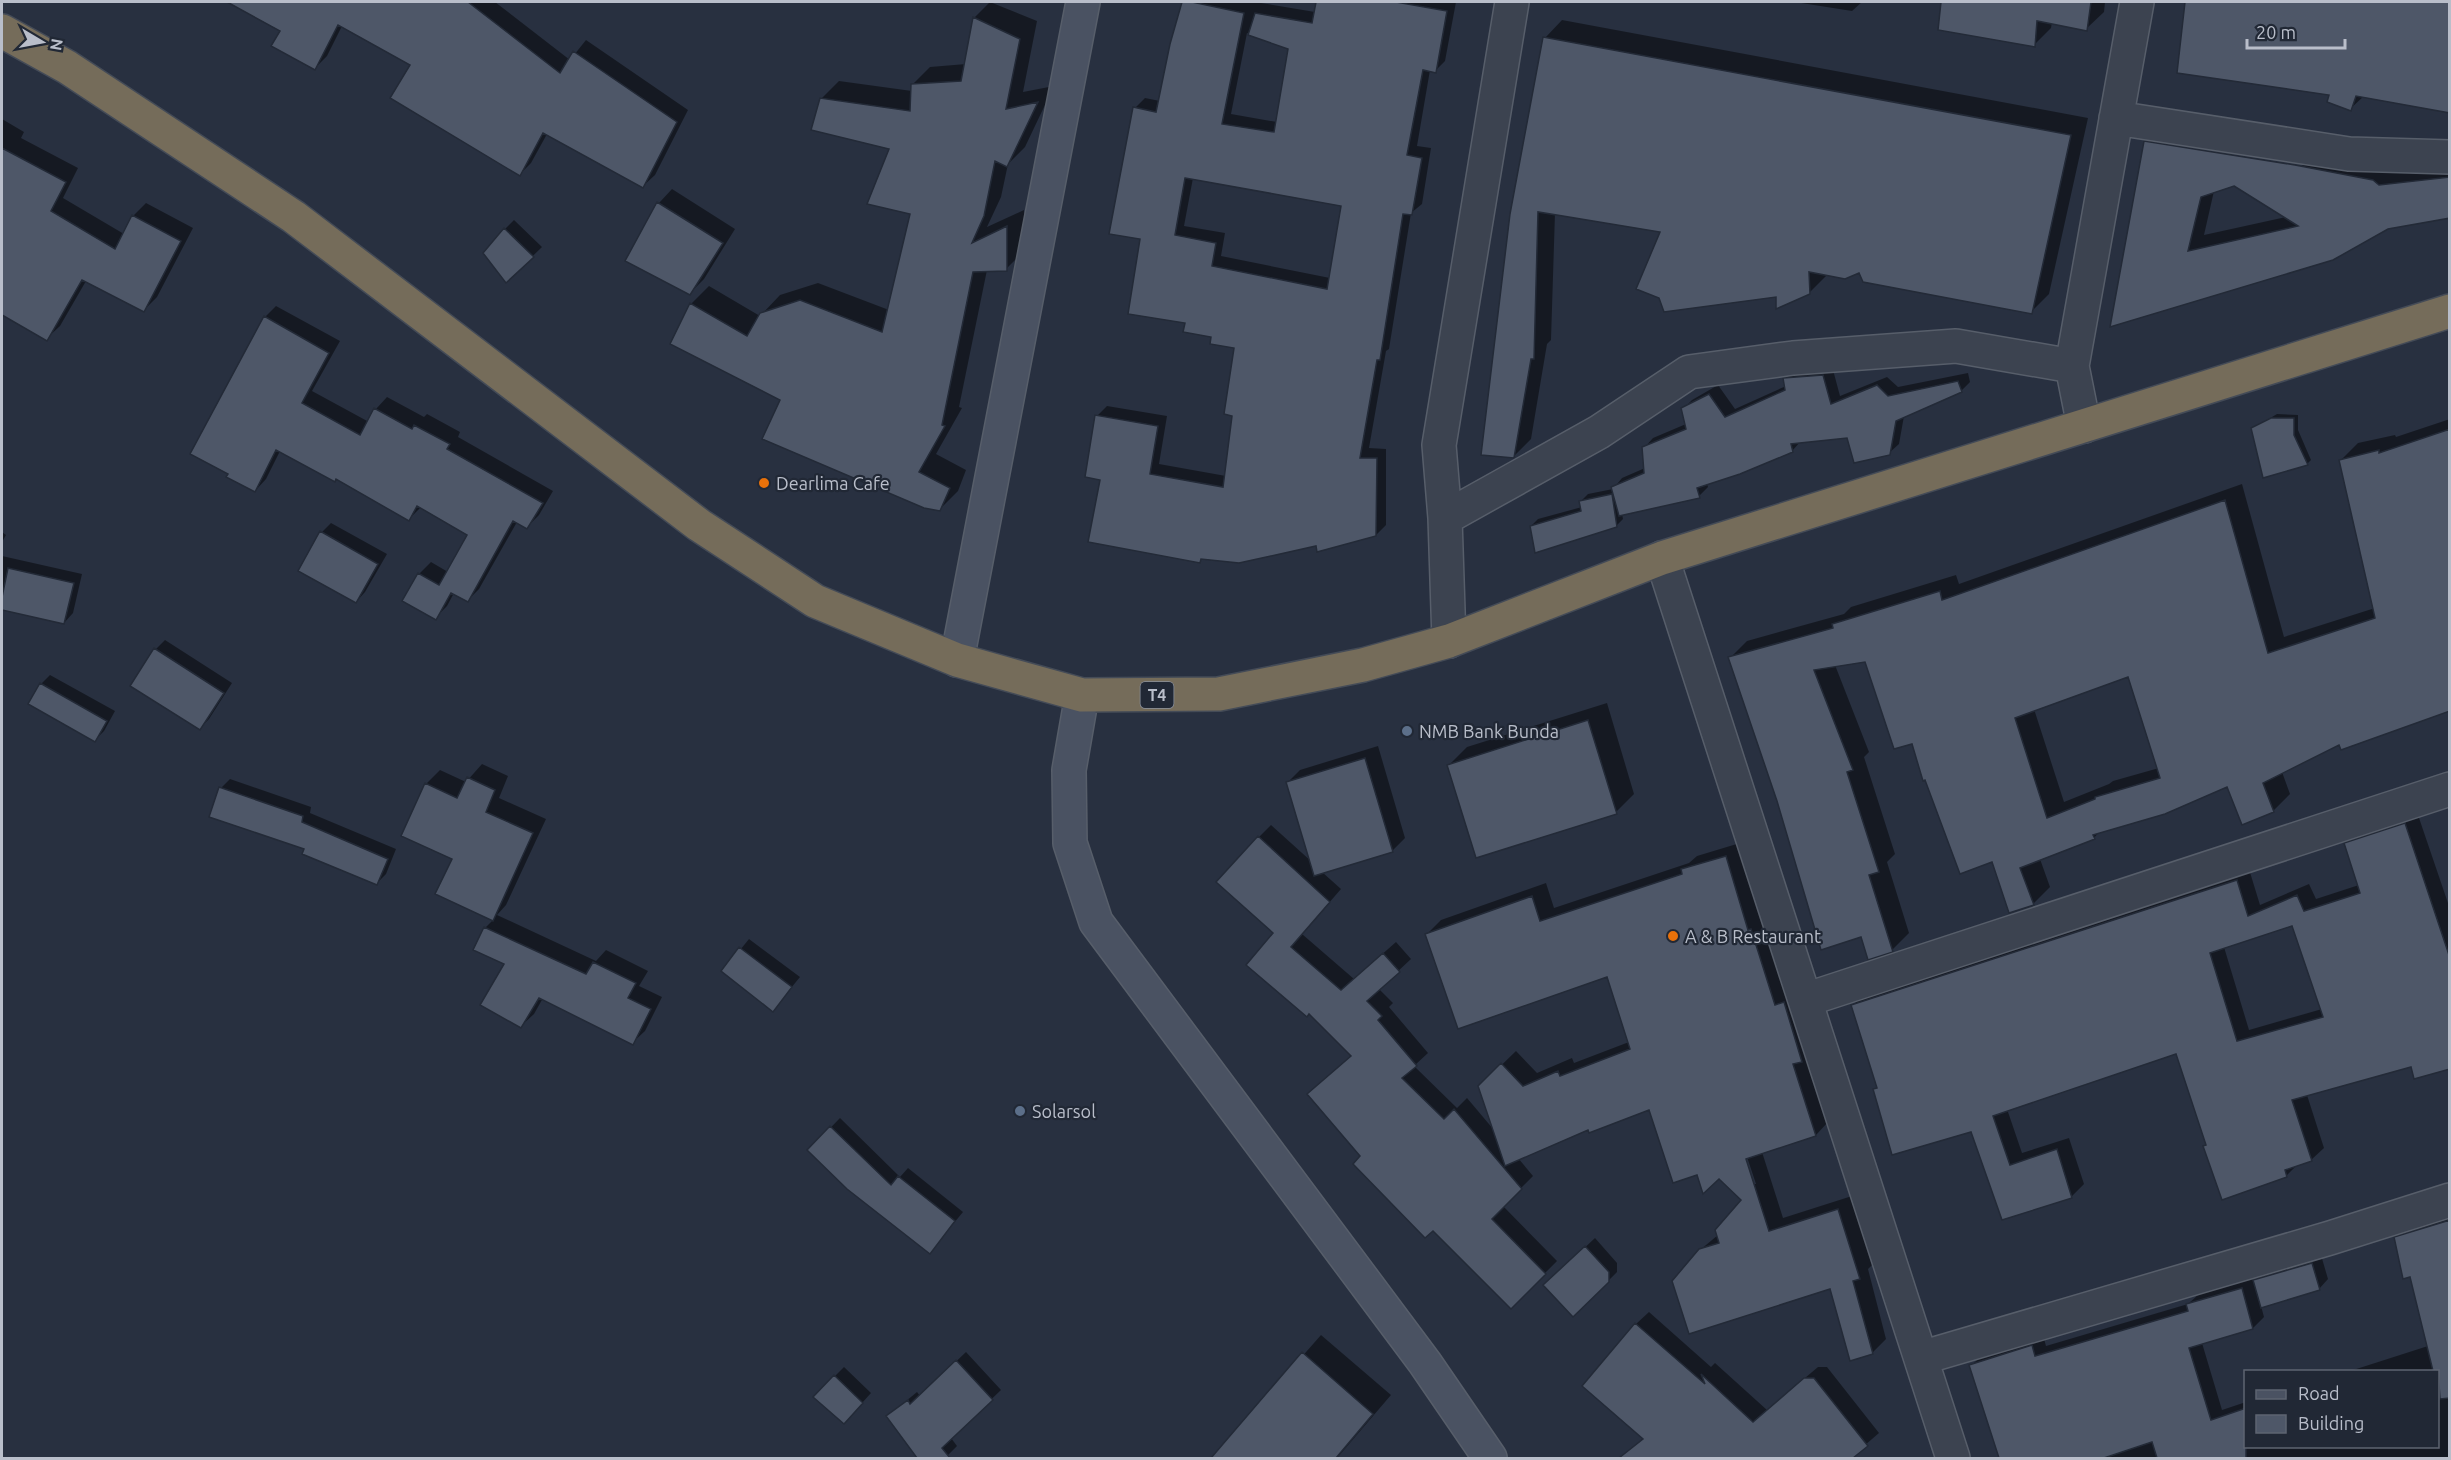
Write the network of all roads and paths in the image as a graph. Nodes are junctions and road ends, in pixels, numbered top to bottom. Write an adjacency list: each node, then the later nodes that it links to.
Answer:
1 (1083, 2): 13 (main road)
2 (1512, 2): 10 (street)
3 (2137, 2): 5 (street)
4 (2, 32): 13 (highway, T4)
5 (2116, 118): 6 (street); 8 (street)
6 (2450, 157)
7 (2450, 311): 9 (highway, T4)
8 (2072, 366): 9 (street); 10 (street)
9 (2084, 426): 11 (highway, T4)
10 (1446, 518): 12 (street)
11 (1662, 558): 12 (highway, T4); 16 (street)
12 (1449, 641): 14 (highway, T4)
13 (957, 660): 14 (highway, T4)
14 (1082, 695): 19 (main road)
15 (2450, 789): 16 (street)
16 (1805, 1000): 18 (street)
17 (2450, 1200): 18 (street)
18 (1921, 1358): 20 (street)
19 (1490, 1458)
20 (1953, 1458)

